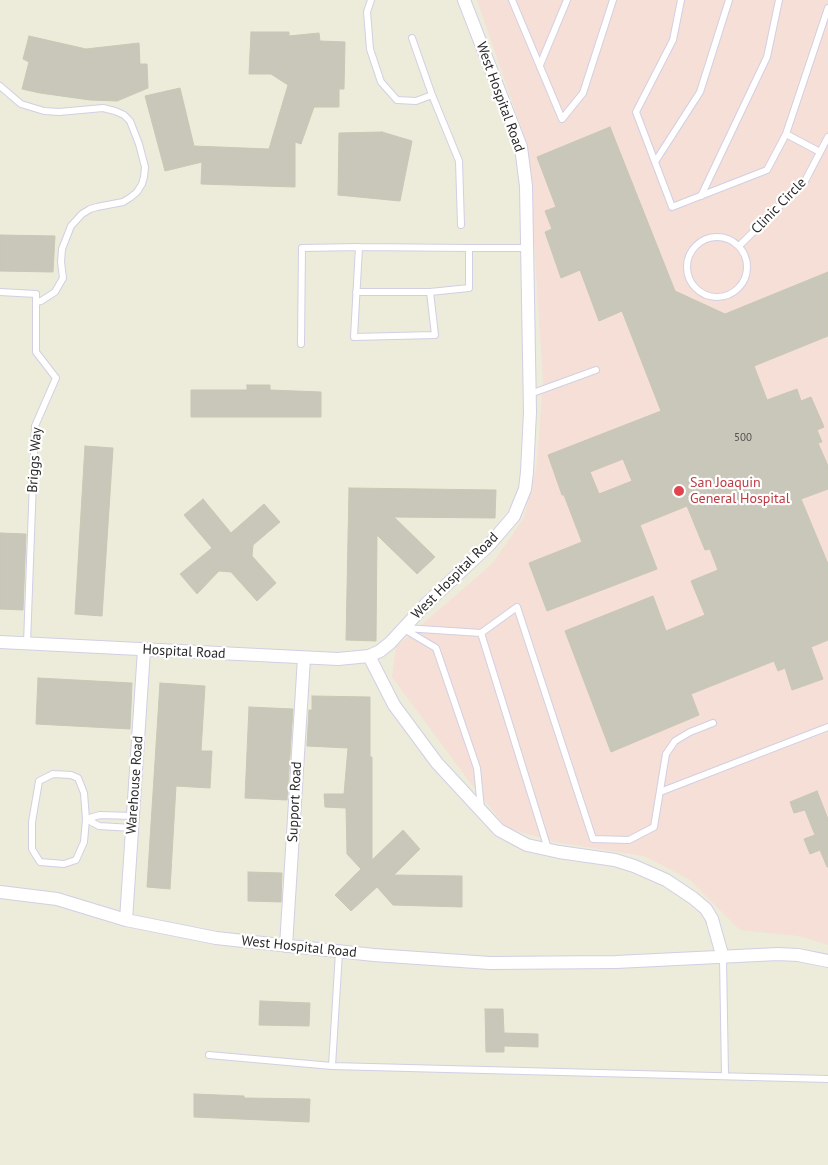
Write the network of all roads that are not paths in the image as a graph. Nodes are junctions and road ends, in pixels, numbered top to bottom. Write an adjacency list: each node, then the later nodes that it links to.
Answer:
1 (371, 0): 13 (lane)
2 (464, 0): 23 (street, West Hospital Road)
3 (512, 0): 11 (lane)
4 (567, 0): 11 (lane)
5 (613, 0): 11 (lane)
6 (681, 0): 17 (lane)
7 (729, 0): 17 (lane)
8 (779, 0): 18 (lane)
9 (828, 8): 14 (lane)
10 (412, 38): 13 (lane)
11 (540, 65)
12 (0, 86): 27 (lane)
13 (432, 95): 19 (lane)
14 (786, 134): 16 (lane); 18 (lane)
15 (828, 137): 16 (lane, Clinic Circle)
16 (820, 152): 20 (lane, Clinic Circle)
17 (655, 162): 18 (lane)
18 (701, 196)
19 (461, 225)
20 (740, 246): 20 (lane, Clinic Circle)
21 (359, 247): 22 (lane); 25 (lane); 28 (lane)
22 (469, 248): 23 (lane); 26 (lane)
23 (527, 248): 30 (street, West Hospital Road)
24 (0, 292): 27 (lane)
25 (356, 292): 26 (lane); 26 (lane)
26 (430, 292)
27 (36, 302): 34 (lane, Briggs Way)
28 (301, 344)
29 (596, 370): 30 (lane)
30 (530, 394): 31 (street, West Hospital Road)
31 (403, 628): 32 (lane); 36 (street, West Hospital Road); 41 (lane)
32 (481, 633): 40 (lane); 44 (lane)
33 (0, 642): 34 (street, Hospital Road)
34 (27, 643): 35 (street, Hospital Road)
35 (144, 650): 37 (street, Hospital Road); 43 (street, Warehouse Road)
36 (369, 656): 37 (street, Hospital Road); 41 (street)
37 (304, 658): 47 (street, Support Road)
38 (714, 723): 40 (lane)
39 (828, 727): 40 (lane)
40 (660, 792)
41 (481, 810): 44 (street)
42 (86, 819): 42 (lane); 43 (lane); 43 (lane)
43 (132, 822): 46 (street, Warehouse Road)
44 (548, 850): 49 (street)
45 (0, 892): 46 (street, West Hospital Road)
46 (126, 920): 47 (street, West Hospital Road)
47 (286, 946): 48 (street, West Hospital Road)
48 (339, 952): 49 (street, West Hospital Road); 52 (lane)
49 (723, 958): 50 (street, West Hospital Road); 53 (lane)
50 (828, 961)
51 (209, 1055): 52 (lane)
52 (332, 1066): 53 (lane)
53 (725, 1076): 54 (lane)
54 (828, 1079)

